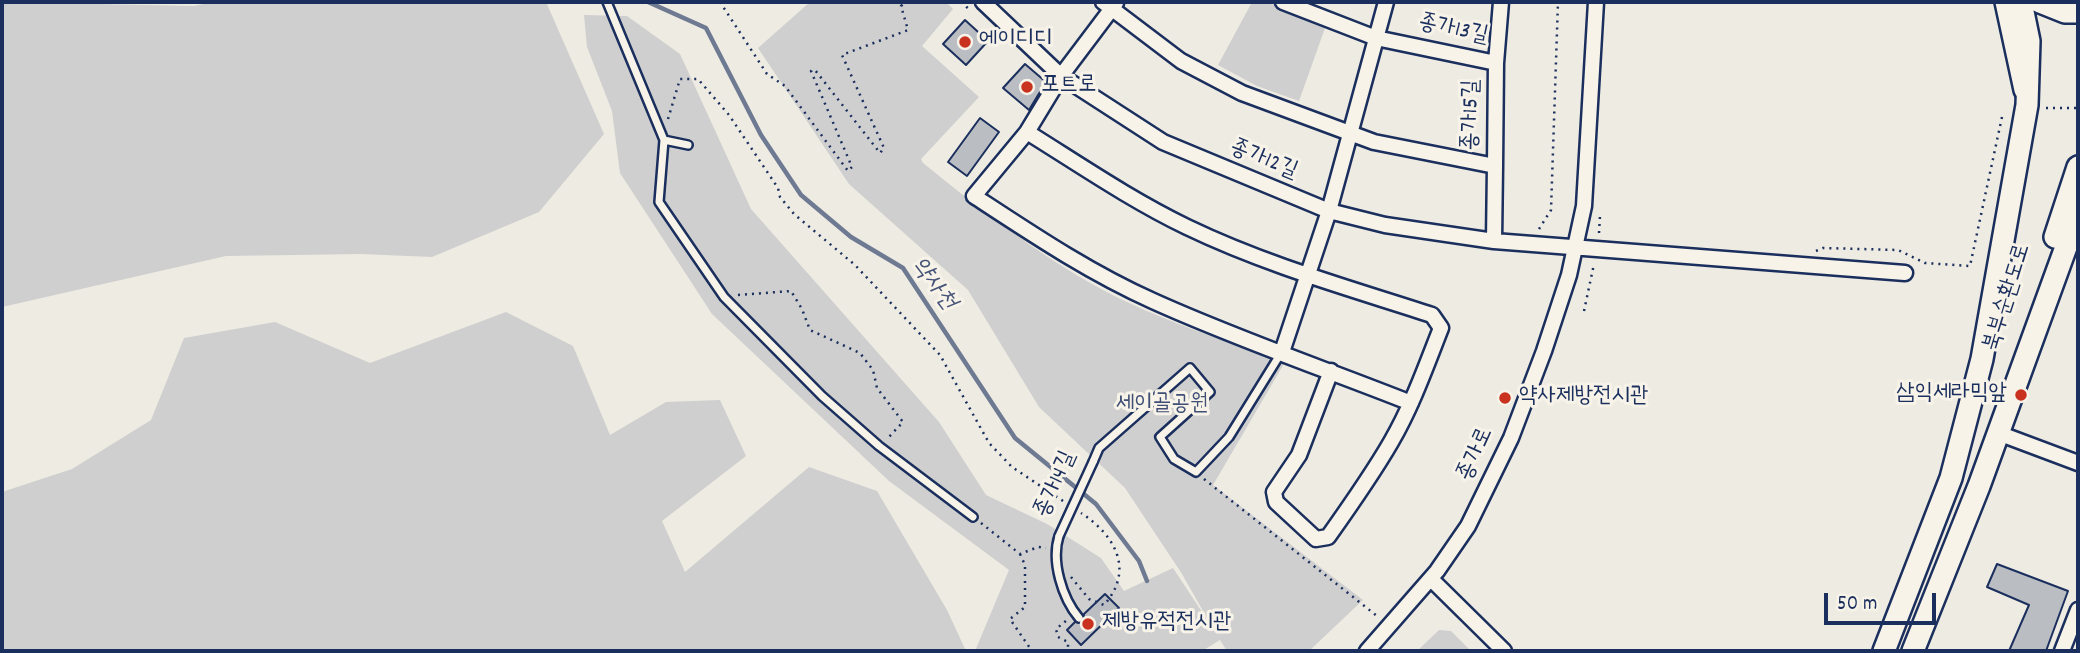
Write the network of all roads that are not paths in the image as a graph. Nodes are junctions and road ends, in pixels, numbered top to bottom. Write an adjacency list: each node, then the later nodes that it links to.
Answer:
1 (983, 2): 14 (street, 종가12길)
2 (1283, 2): 12 (street, 종가13길)
3 (1386, 2): 12 (street)
4 (1501, 2): 13 (street, 종가15길)
5 (1596, 2): 25 (street, 종가로)
6 (2005, 2): 15 (main road)
7 (2021, 2): 15 (main road)
8 (2040, 2): 11 (main road)
9 (1110, 4): 14 (street); 17 (street, 종가15길)
10 (609, 5): 18 (lane)
11 (2078, 12)
12 (1376, 38): 13 (street, 종가13길); 17 (street)
13 (1496, 63): 20 (street, 종가15길)
14 (1061, 76): 16 (street); 22 (street, 종가12길)
15 (2037, 106): 40 (main road)
16 (1027, 132): 27 (street); 28 (street)
17 (1350, 135): 20 (street, 종가15길); 22 (street)
18 (664, 140): 19 (lane); 34 (lane)
19 (688, 145)
20 (1495, 166): 24 (street)
21 (2078, 167): 33 (main road, 북부순환도로)
22 (1329, 211): 24 (street, 종가12길); 27 (street)
23 (2078, 214): 31 (main road, 북부순환도로)
24 (1494, 241): 25 (street, 종가12길)
25 (1575, 248): 26 (street); 35 (street, 종가로)
26 (1905, 273)
27 (1308, 275): 28 (street); 30 (street)
28 (1282, 352): 29 (street); 37 (lane, 종가14길, bridge)
29 (1331, 371): 30 (street); 30 (street)
30 (1411, 403)
31 (1998, 433): 32 (street); 33 (main road, 북부순환도로)
32 (2078, 463)
33 (1979, 486): 41 (main road, 북부순환도로)
34 (973, 517)
35 (1431, 579): 38 (street, 종가로); 39 (street)
36 (2078, 610): 42 (street)
37 (1077, 616)
38 (1367, 651)
39 (1504, 651)
40 (1884, 651)
41 (1913, 651)
42 (2062, 651)

